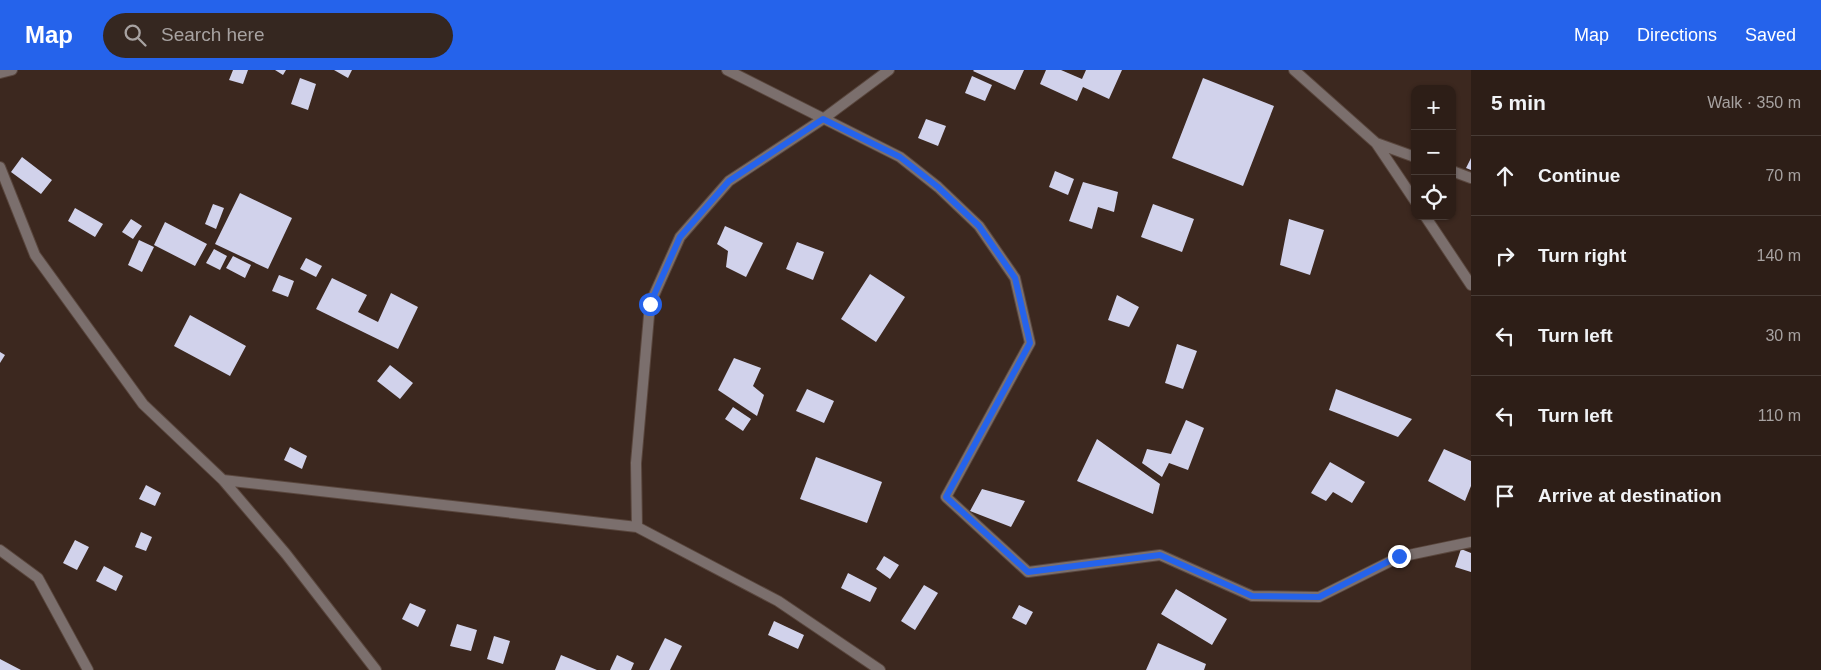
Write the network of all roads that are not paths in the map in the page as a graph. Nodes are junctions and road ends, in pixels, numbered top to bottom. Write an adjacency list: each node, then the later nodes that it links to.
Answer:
1 (12, 70): 5 (street)
2 (727, 70): 6 (street)
3 (890, 70): 6 (street)
4 (1294, 70): 7 (street)
5 (0, 73)
6 (823, 119): 16 (street); 17 (street)
7 (1376, 143): 8 (street); 12 (street)
8 (1411, 156)
9 (0, 167): 15 (street)
10 (1456, 172): 11 (street)
11 (1471, 178)
12 (1411, 195)
13 (1428, 220): 14 (street)
14 (1471, 285)
15 (223, 480): 16 (street); 20 (street)
16 (637, 527): 21 (street)
17 (1471, 542)
18 (0, 550): 19 (street)
19 (88, 670)
20 (376, 670)
21 (880, 670)

